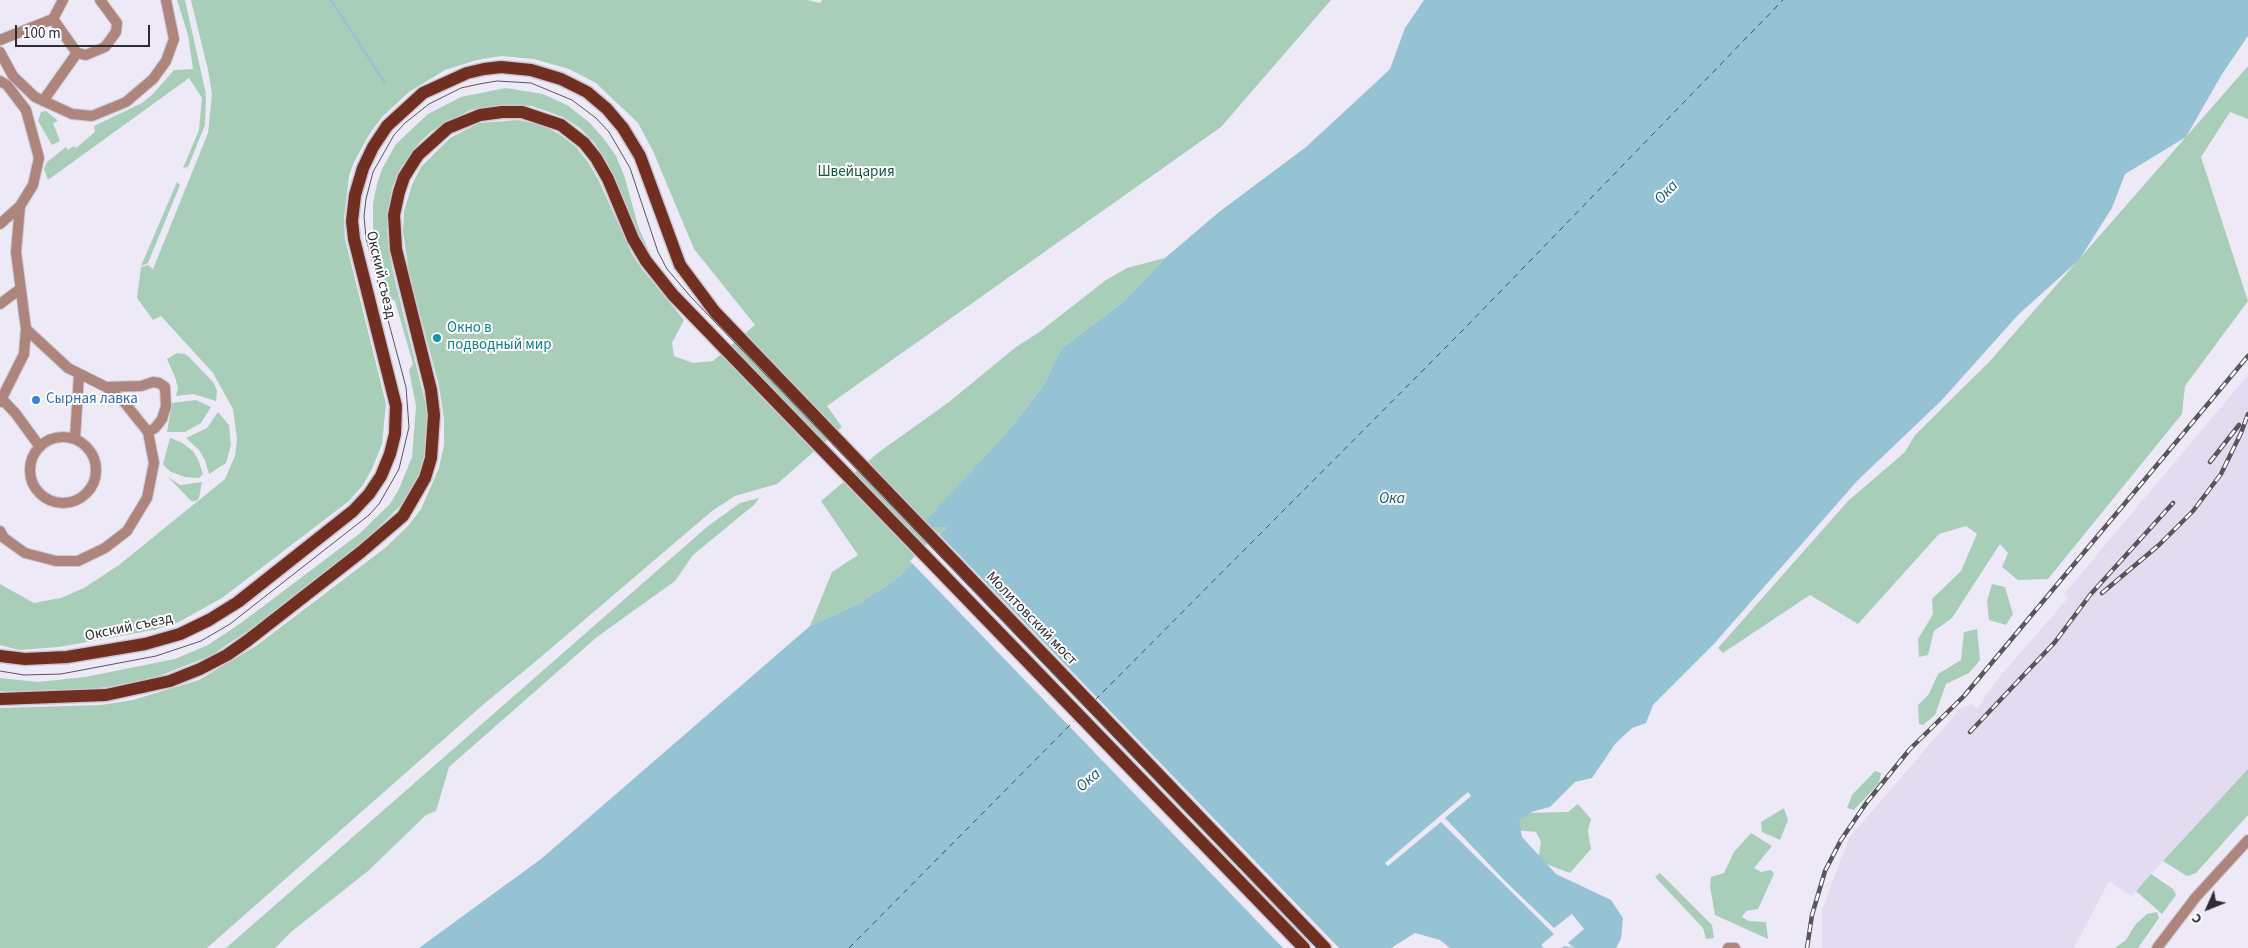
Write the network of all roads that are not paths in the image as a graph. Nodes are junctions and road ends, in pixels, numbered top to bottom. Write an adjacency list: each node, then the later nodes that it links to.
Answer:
1 (63, 0): 4 (street)
2 (100, 0): 7 (street)
3 (166, 0): 10 (street)
4 (53, 19): 5 (street); 7 (street)
5 (0, 40)
6 (0, 52): 8 (street)
7 (77, 53): 10 (street)
8 (3, 69): 10 (street)
9 (0, 81): 11 (street)
10 (39, 99): 11 (street)
11 (26, 110): 12 (street)
12 (20, 206): 13 (street); 14 (street)
13 (0, 224)
14 (20, 289): 15 (street); 17 (street)
15 (0, 304)
16 (715, 312): 25 (main road, Окский съезд); 29 (main road, Молитовский мост)
17 (26, 329): 18 (street); 20 (street)
18 (80, 374): 19 (street); 22 (street)
19 (106, 387): 21 (street); 21 (street)
20 (1, 400): 23 (street)
21 (148, 432): 24 (street)
22 (75, 439): 23 (street); 23 (street)
23 (40, 447)
24 (0, 532)
25 (0, 656)
26 (0, 699): 28 (main road, Окский съезд)
27 (2248, 840): 32 (street)
28 (1304, 948)
29 (1324, 948)
30 (1728, 948): 31 (street)
31 (1735, 948)
32 (2157, 948)

